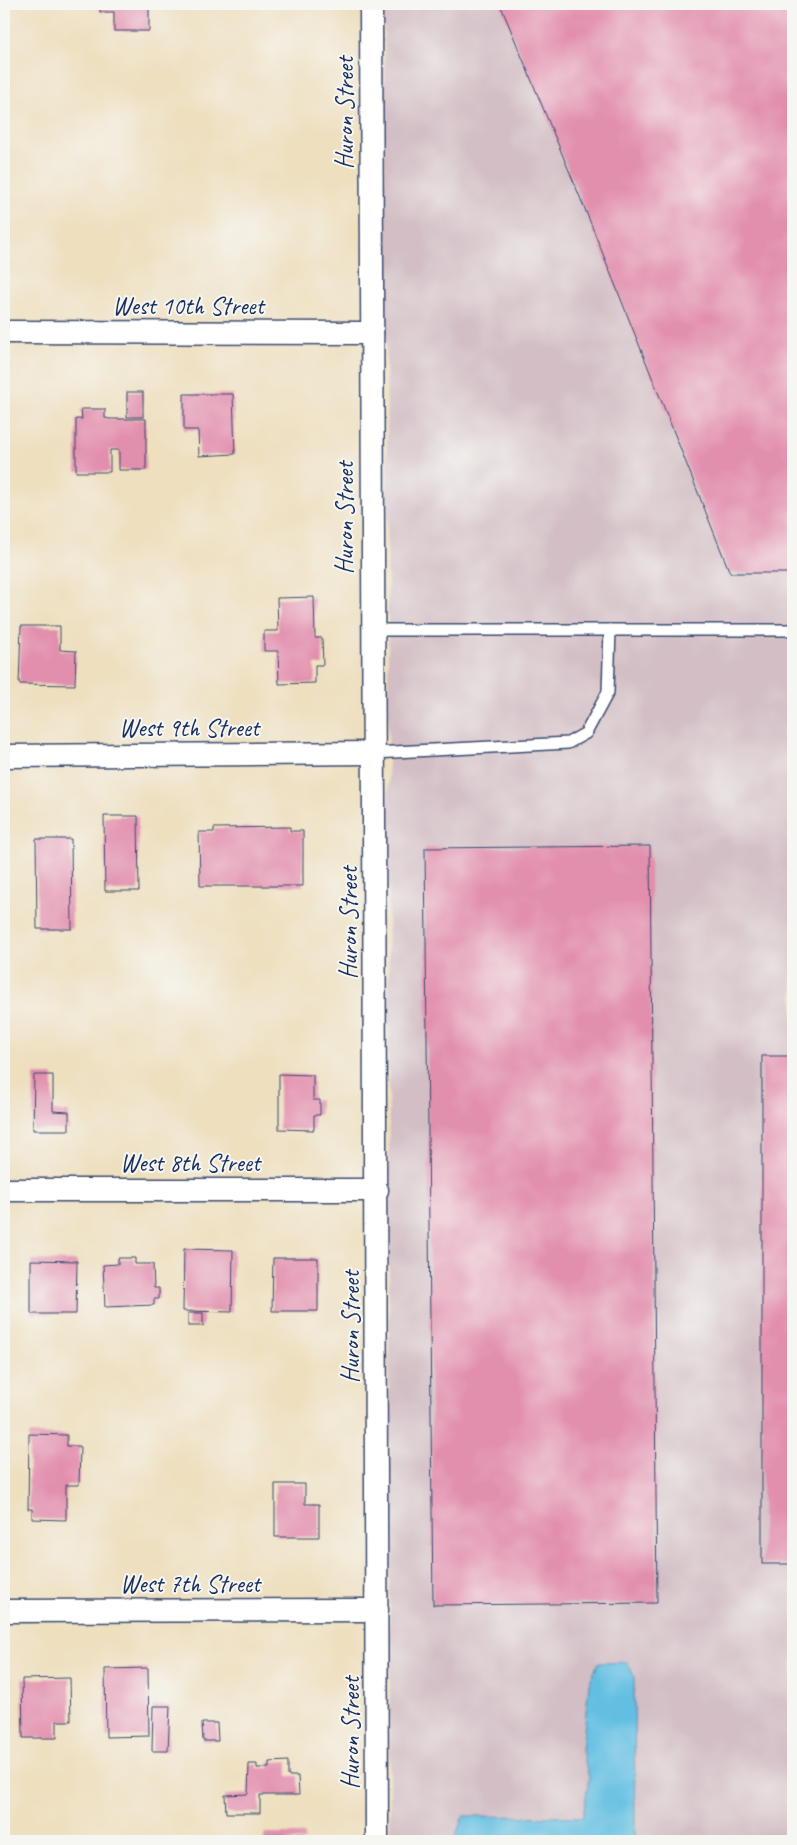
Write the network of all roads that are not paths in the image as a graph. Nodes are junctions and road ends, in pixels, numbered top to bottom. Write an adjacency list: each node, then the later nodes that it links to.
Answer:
1 (371, 4): 3 (street, Huron Street)
2 (4, 332): 3 (street, West 10th Street)
3 (372, 333): 4 (street, Huron Street)
4 (372, 630): 5 (lane); 7 (street, Huron Street)
5 (610, 630): 6 (lane); 7 (lane)
6 (793, 630)
7 (374, 754): 8 (street, West 9th Street); 10 (street, Huron Street)
8 (4, 756)
9 (4, 1190): 10 (street, West 8th Street)
10 (377, 1190): 11 (street, Huron Street)
11 (377, 1610): 12 (street, West 7th Street); 13 (street, Huron Street)
12 (4, 1611)
13 (377, 1841)

